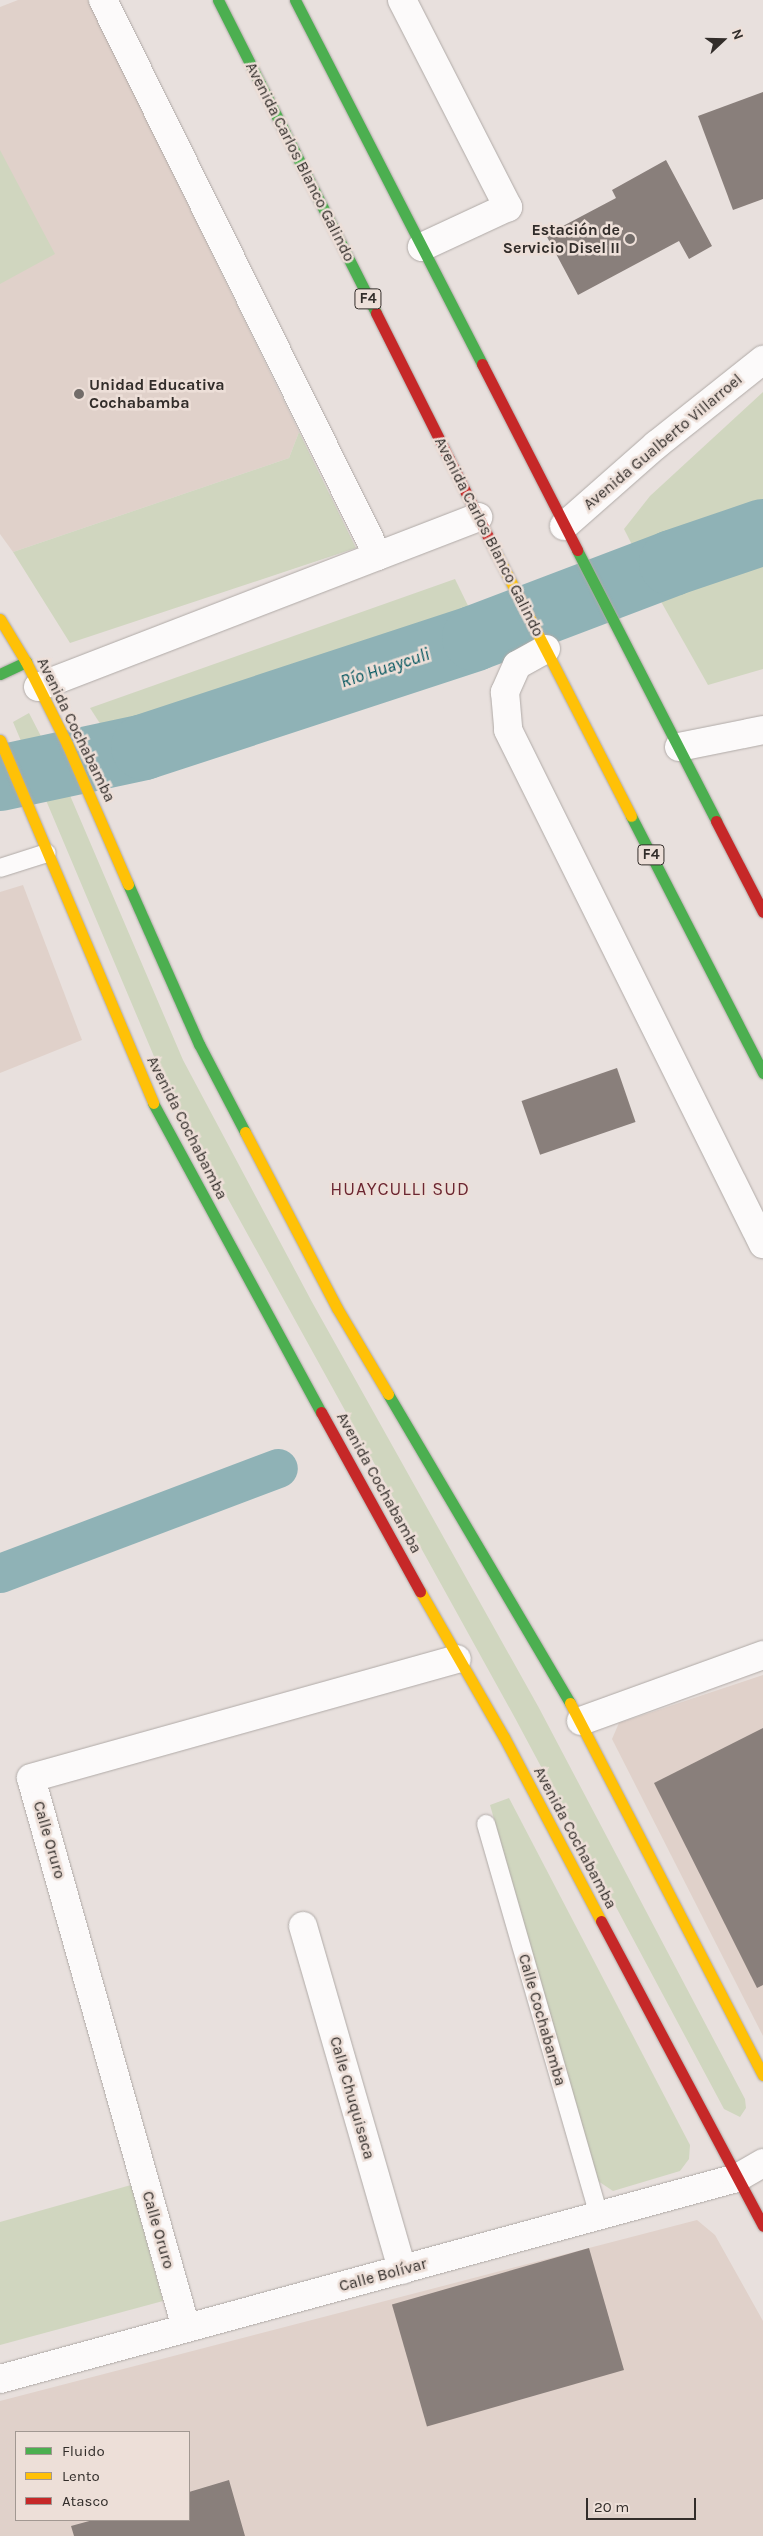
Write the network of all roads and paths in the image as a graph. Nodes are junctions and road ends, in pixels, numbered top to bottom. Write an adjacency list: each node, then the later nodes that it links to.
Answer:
1 (103, 0): 9 (street)
2 (218, 0): 7 (main road, Avenida Carlos Blanco Galindo / F4)
3 (295, 0): 5 (main road)
4 (402, 0): 5 (street)
5 (422, 248): 8 (main road)
6 (763, 360): 8 (street, Avenida Gualberto Villarroel)
7 (478, 517): 9 (street); 11 (main road, Avenida Carlos Blanco Galindo / F4)
8 (564, 526): 17 (main road)
9 (378, 556): 14 (street)
10 (0, 619): 12 (main road, Avenida Cochabamba)
11 (543, 643): 21 (main road, Avenida Carlos Blanco Galindo / F4); 22 (street)
12 (26, 662): 13 (main road); 14 (main road, Avenida Cochabamba)
13 (0, 674)
14 (38, 687): 25 (main road, Avenida Cochabamba)
15 (763, 730): 17 (street)
16 (0, 740): 18 (main road, Avenida Cochabamba)
17 (679, 747): 20 (main road)
18 (47, 853): 19 (lane); 24 (main road, Avenida Cochabamba)
19 (0, 868)
20 (763, 912)
21 (763, 1073)
22 (763, 1244)
23 (763, 1655): 25 (street)
24 (457, 1659): 30 (main road, Avenida Cochabamba); 34 (street, Calle Oruro)
25 (581, 1721): 28 (main road, Avenida Cochabamba)
26 (486, 1824): 31 (lane, Calle Cochabamba)
27 (303, 1926): 33 (street, Calle Chuquisaca)
28 (763, 2075)
29 (763, 2163): 30 (street, Calle Bolívar)
30 (737, 2178): 31 (street, Calle Bolívar); 32 (main road, Avenida Cochabamba)
31 (599, 2216): 33 (street, Calle Bolívar)
32 (763, 2226)
33 (402, 2270): 34 (street, Calle Bolívar)
34 (186, 2328): 35 (street, Calle Bolívar)
35 (0, 2379)

